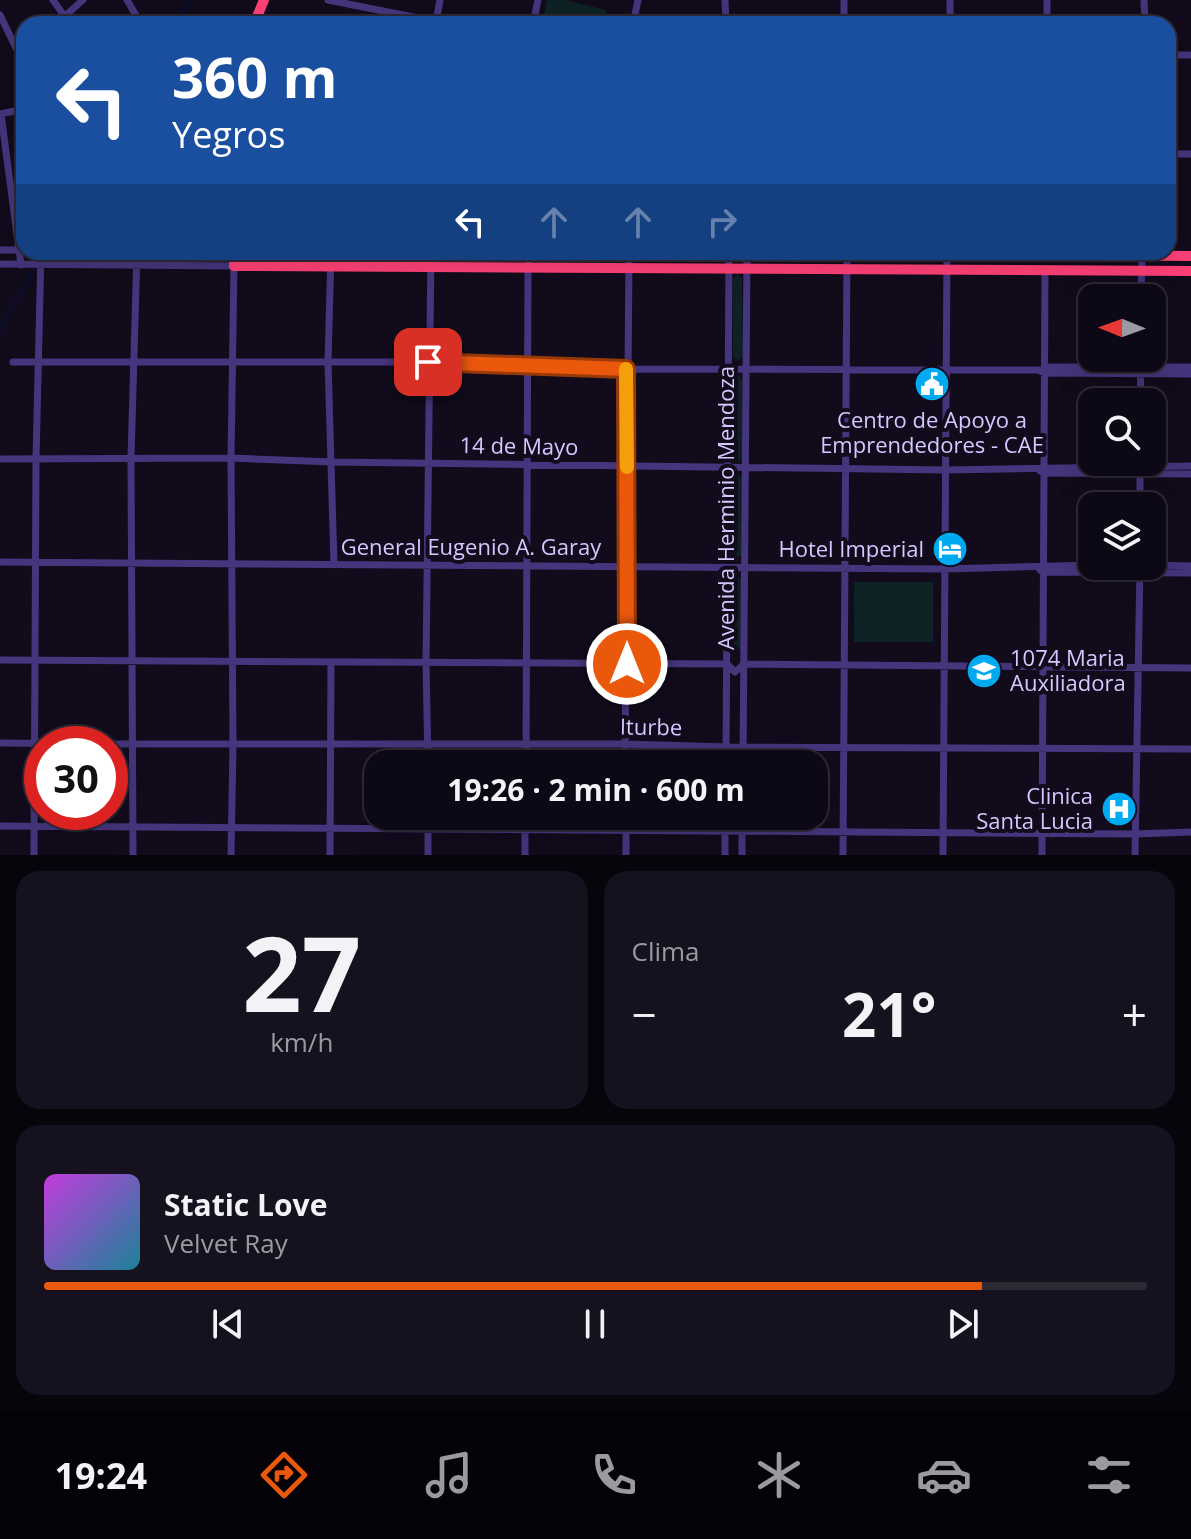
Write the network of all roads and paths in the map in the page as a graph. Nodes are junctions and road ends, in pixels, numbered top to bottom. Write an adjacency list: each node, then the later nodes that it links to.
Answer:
1 (53, 0): 5 (street)
2 (83, 0): 5 (street)
3 (333, 0): 6 (street)
4 (0, 15): 7 (street)
5 (65, 16)
6 (408, 16)
7 (16, 48)
8 (0, 114): 9 (street)
9 (16, 213)
10 (21, 260): 24 (street)
11 (41, 260): 25 (street)
12 (137, 260): 26 (street)
13 (234, 260): 27 (highway)
14 (331, 260): 28 (street)
15 (431, 260): 29 (street)
16 (530, 260): 32 (street)
17 (629, 260): 30 (street)
18 (729, 260): 31 (street, Avenida Herminio Mendoza)
19 (746, 260): 33 (street, Avenida Herminio Mendoza)
20 (847, 260): 34 (street)
21 (947, 260): 35 (street)
22 (1142, 260): 37 (street)
23 (0, 264): 24 (street)
24 (21, 265): 25 (street)
25 (41, 265): 26 (street); 41 (street)
26 (137, 266): 27 (street); 42 (street)
27 (234, 266): 28 (highway); 45 (street)
28 (331, 266): 29 (highway); 43 (street)
29 (431, 267): 32 (highway); 44 (street)
30 (629, 268): 31 (highway); 32 (highway); 52 (street)
31 (729, 268): 33 (highway); 53 (street, Avenida Herminio Mendoza)
32 (528, 269): 46 (street)
33 (745, 269): 34 (highway); 47 (street, Avenida Herminio Mendoza)
34 (847, 269): 35 (highway); 50 (street)
35 (947, 270): 36 (highway); 55 (street)
36 (1045, 270): 37 (highway); 54 (street)
37 (1142, 271): 38 (highway); 39 (street)
38 (1191, 271)
39 (1142, 284)
40 (13, 362): 41 (street)
41 (38, 362): 42 (street); 61 (street)
42 (134, 362): 45 (street); 58 (street)
43 (328, 362): 44 (street); 45 (street); 62 (street)
44 (428, 362): 46 (street); 63 (street)
45 (231, 363): 59 (street)
46 (528, 367): 52 (street); 64 (street)
47 (745, 367): 50 (street); 53 (street); 69 (street, Avenida Herminio Mendoza)
48 (1166, 367): 49 (street)
49 (1191, 367)
50 (845, 368): 55 (street); 70 (street)
51 (1078, 368): 54 (street)
52 (626, 369): 53 (street); 65 (street)
53 (729, 369): 68 (street, Avenida Herminio Mendoza)
54 (1043, 369): 55 (street); 73 (street)
55 (945, 370): 72 (street)
56 (1166, 370): 57 (street)
57 (1191, 374)
58 (131, 458): 59 (street, 14 de Mayo); 61 (street, 14 de Mayo); 78 (street)
59 (231, 458): 62 (street, 14 de Mayo); 79 (street)
60 (0, 459): 61 (street, 14 de Mayo)
61 (36, 459): 77 (street)
62 (332, 462): 63 (street, 14 de Mayo); 80 (street)
63 (428, 463): 64 (street, 14 de Mayo); 83 (street)
64 (527, 464): 65 (street, 14 de Mayo); 86 (street)
65 (627, 466): 68 (street, 14 de Mayo); 81 (street)
66 (1166, 466): 67 (street, 14 de Mayo)
67 (1191, 466)
68 (730, 467): 69 (street, 14 de Mayo); 87 (street, Avenida Herminio Mendoza)
69 (745, 468): 70 (street, 14 de Mayo); 88 (street, Avenida Herminio Mendoza)
70 (845, 468): 72 (street, 14 de Mayo); 91 (street)
71 (1078, 469): 73 (street, 14 de Mayo)
72 (946, 470): 73 (street, 14 de Mayo); 92 (street)
73 (1042, 470): 89 (street)
74 (1166, 471): 75 (street, 14 de Mayo)
75 (1191, 474)
76 (0, 562): 77 (street, General Eugenio A. Garay)
77 (36, 562): 78 (street, General Eugenio A. Garay); 97 (street)
78 (133, 563): 79 (street, General Eugenio A. Garay); 98 (street)
79 (231, 564): 80 (street, General Eugenio A. Garay); 99 (street)
80 (334, 564): 83 (street, General Eugenio A. Garay)
81 (627, 565): 86 (street, General Eugenio A. Garay); 87 (street, General Eugenio A. Garay); 103 (street)
82 (1166, 565): 85 (street)
83 (427, 566): 86 (street, General Eugenio A. Garay); 101 (street)
84 (1078, 566): 89 (street, General Eugenio A. Garay)
85 (1191, 566)
86 (527, 567): 102 (street)
87 (728, 567): 88 (street, General Eugenio A. Garay); 104 (street, Avenida Herminio Mendoza)
88 (745, 567): 91 (street, General Eugenio A. Garay); 105 (street, Avenida Herminio Mendoza)
89 (1041, 568): 90 (street, General Eugenio A. Garay); 92 (street, General Eugenio A. Garay); 108 (street)
90 (1078, 568)
91 (844, 569): 92 (street, General Eugenio A. Garay); 106 (street)
92 (943, 569): 107 (street)
93 (1166, 571): 94 (street, General Eugenio A. Garay)
94 (1191, 573)
95 (1140, 580): 109 (street)
96 (0, 660): 97 (street)
97 (36, 660): 98 (street); 111 (street)
98 (132, 661): 99 (street); 117 (street)
99 (233, 661): 100 (street); 114 (street)
100 (331, 662): 101 (street); 118 (street)
101 (426, 663): 102 (street); 120 (street)
102 (527, 664): 103 (street); 119 (street)
103 (627, 664): 104 (street); 115 (street)
104 (727, 664): 105 (street); 121 (street, Avenida Herminio Mendoza)
105 (744, 664): 106 (street); 122 (street, Avenida Herminio Mendoza)
106 (845, 665): 107 (street); 124 (street)
107 (943, 666): 108 (street); 123 (street)
108 (1042, 667): 109 (street); 125 (street)
109 (1138, 667): 110 (street); 131 (street)
110 (1191, 668)
111 (36, 726)
112 (0, 743): 113 (street)
113 (24, 743)
114 (233, 744): 117 (street, Iturbe); 118 (street, Iturbe); 136 (street)
115 (625, 744): 119 (street, Iturbe); 121 (street, Iturbe); 129 (street)
116 (128, 745): 117 (street, Iturbe)
117 (133, 745): 134 (street)
118 (330, 745): 120 (street, Iturbe); 137 (street)
119 (526, 745): 120 (street, Iturbe); 128 (street)
120 (427, 746): 127 (street)
121 (727, 747): 122 (street, Iturbe); 130 (street, Avenida Herminio Mendoza)
122 (743, 747): 124 (street, Iturbe)
123 (944, 747): 124 (street, Iturbe); 125 (street, Iturbe); 145 (street)
124 (843, 748): 146 (street)
125 (1042, 749): 131 (street, Iturbe); 147 (street)
126 (1191, 749): 131 (street, Iturbe)
127 (427, 750)
128 (526, 750)
129 (625, 750)
130 (727, 750)
131 (1138, 751): 149 (street)
132 (0, 826): 135 (street)
133 (128, 826): 134 (street)
134 (133, 826): 136 (street); 151 (street)
135 (24, 827)
136 (230, 828): 137 (street); 152 (street)
137 (329, 828): 138 (street); 153 (street)
138 (364, 828)
139 (34, 830): 150 (street)
140 (428, 830): 154 (street)
141 (525, 830): 155 (street)
142 (626, 830): 143 (street); 156 (street)
143 (725, 831): 144 (street); 157 (street)
144 (742, 831): 146 (street); 158 (street)
145 (943, 831): 146 (street); 147 (street); 160 (street)
146 (843, 832): 159 (street)
147 (1042, 832): 149 (street); 161 (street)
148 (1191, 832): 149 (street)
149 (1135, 834): 162 (street)
150 (34, 855)
151 (133, 855)
152 (231, 855)
153 (330, 855)
154 (428, 855)
155 (525, 855)
156 (626, 855)
157 (725, 855)
158 (742, 855)
159 (843, 855)
160 (943, 855)
161 (1042, 855)
162 (1135, 855)

